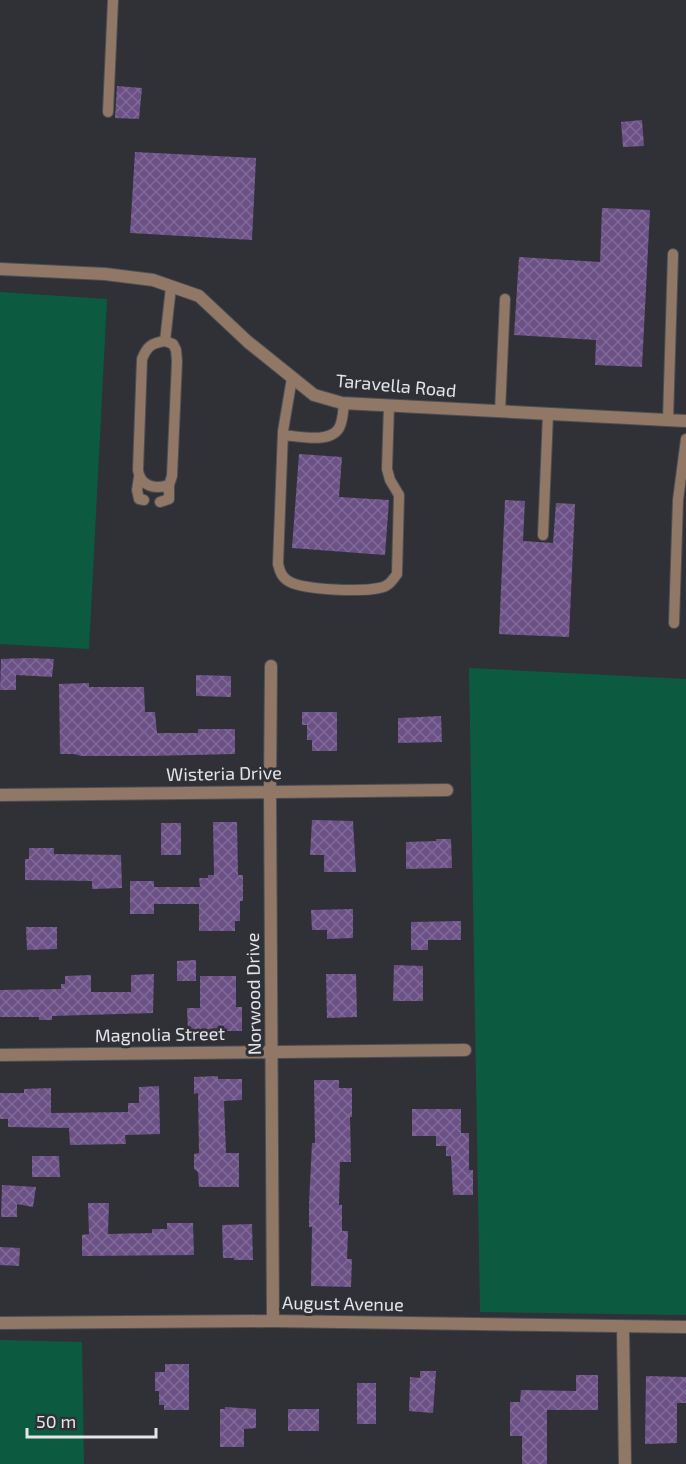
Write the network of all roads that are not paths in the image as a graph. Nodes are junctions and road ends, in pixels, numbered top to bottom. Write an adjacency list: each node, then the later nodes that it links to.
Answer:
1 (113, 0): 2 (lane)
2 (108, 112)
3 (673, 254): 13 (lane)
4 (0, 269): 5 (street, Taravella Road)
5 (171, 287): 7 (lane); 8 (street, Taravella Road)
6 (505, 299): 11 (lane)
7 (165, 341): 17 (lane); 18 (lane)
8 (292, 378): 9 (street, Taravella Road); 15 (lane)
9 (344, 404): 10 (street, Taravella Road); 15 (lane)
10 (389, 406): 11 (street, Taravella Road); 15 (lane)
11 (500, 412): 12 (street, Taravella Road)
12 (548, 414): 13 (street, Taravella Road); 21 (lane)
13 (668, 420): 14 (street, Taravella Road)
14 (686, 422)
15 (283, 435)
16 (686, 440): 22 (lane)
17 (139, 477): 18 (lane); 19 (lane)
18 (169, 485): 20 (lane)
19 (144, 500)
20 (160, 502)
21 (543, 535)
22 (674, 623)
23 (271, 666): 25 (street, Norwood Drive)
24 (447, 789): 25 (street, Wisteria Drive)
25 (270, 791): 26 (street, Wisteria Drive); 28 (street, Norwood Drive)
26 (1, 795)
27 (465, 1050): 28 (street, Magnolia Street)
28 (272, 1052): 29 (street, Magnolia Street); 30 (street, Norwood Drive)
29 (0, 1054)
30 (273, 1322): 31 (street, August Avenue); 32 (street, August Avenue)
31 (0, 1323)
32 (623, 1327): 33 (street, August Avenue); 34 (street)
33 (686, 1327)
34 (625, 1464)

